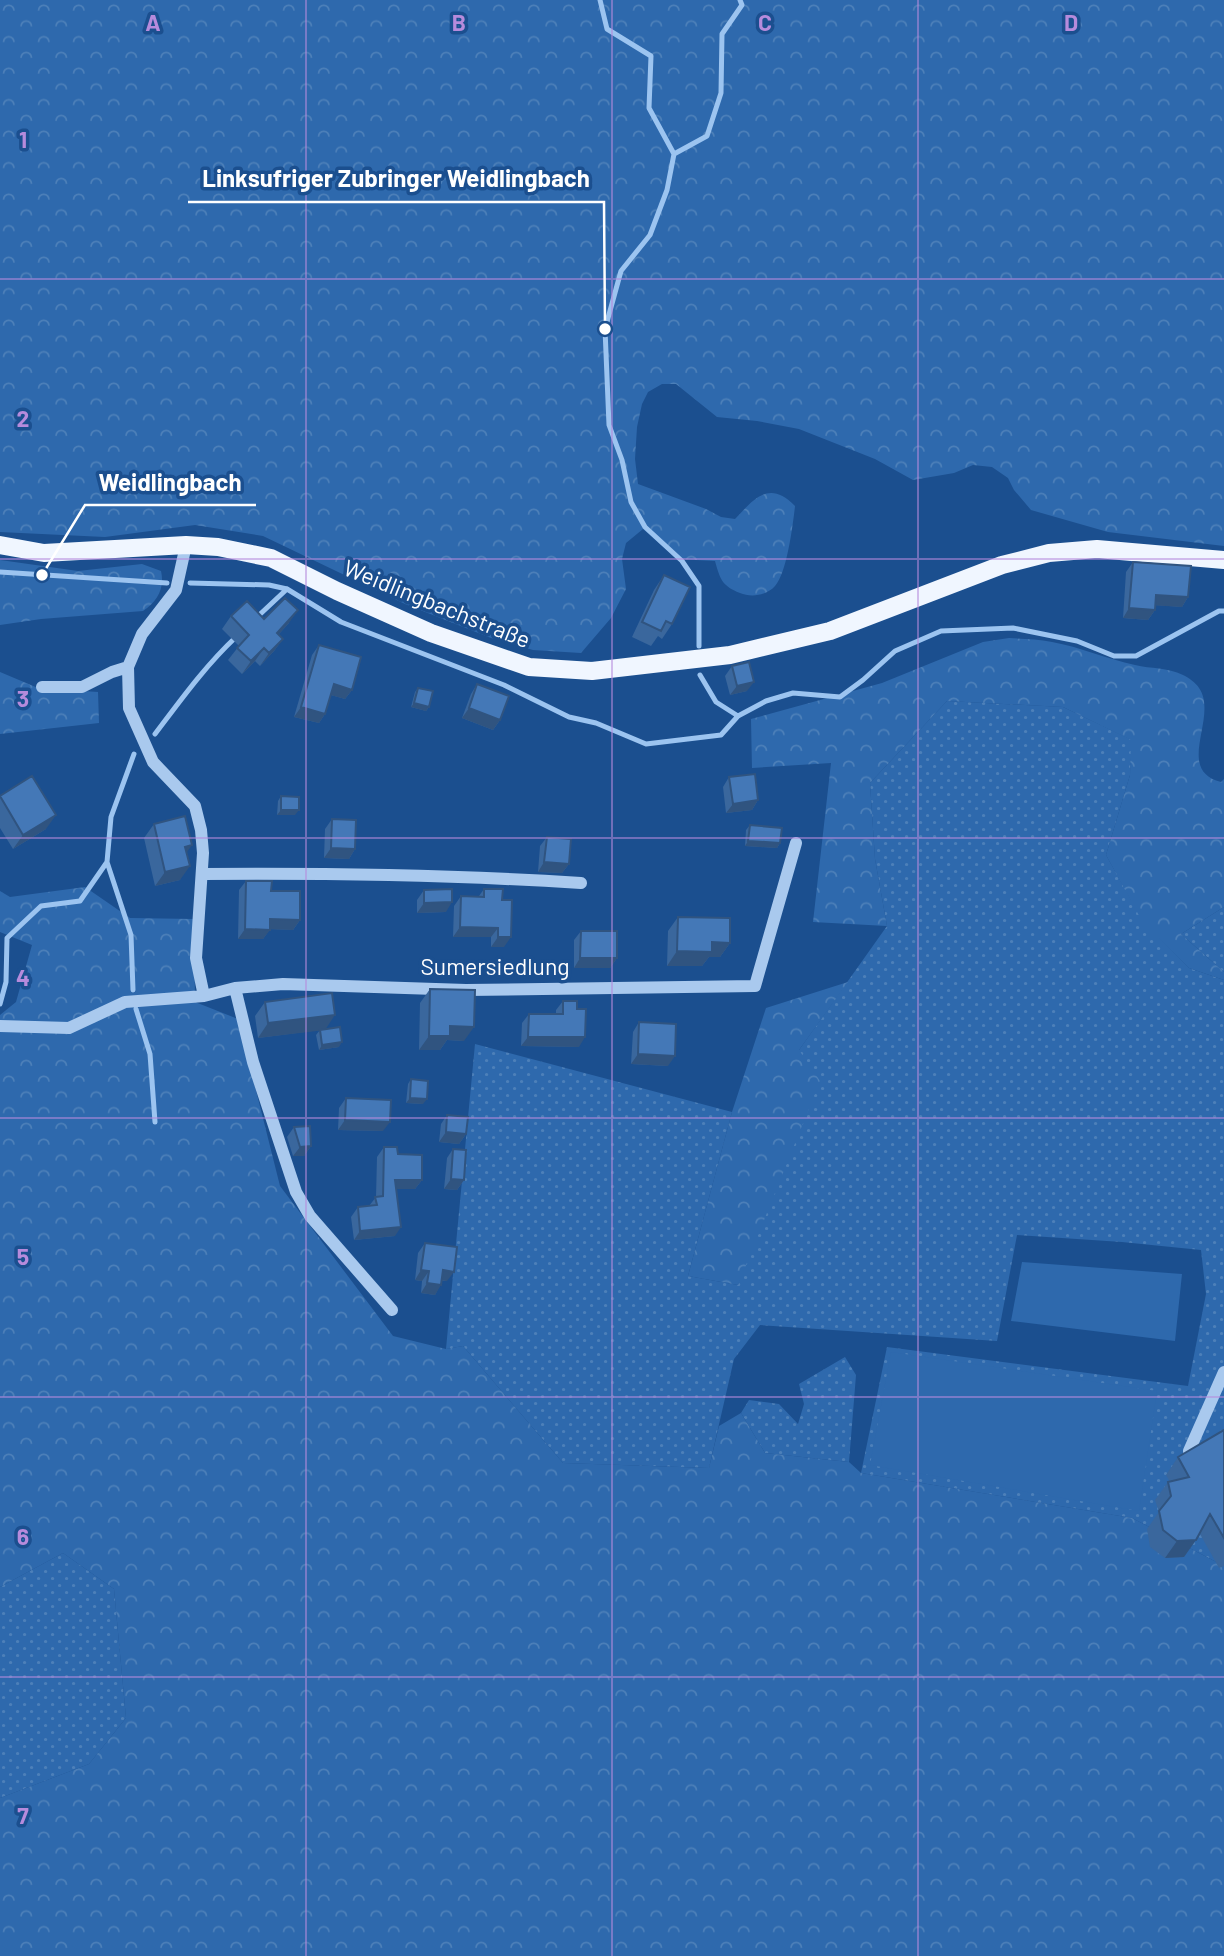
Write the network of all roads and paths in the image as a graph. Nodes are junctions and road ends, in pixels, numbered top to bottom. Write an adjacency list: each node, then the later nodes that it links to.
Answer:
1 (0, 545): 2 (main road, Weidlingbachstraße)
2 (186, 545): 3 (main road, Weidlingbachstraße); 4 (street)
3 (1224, 560)
4 (128, 667): 5 (street); 7 (street)
5 (42, 687)
6 (796, 843): 9 (street, Sumersiedlung)
7 (202, 874): 8 (street); 10 (street)
8 (582, 883)
9 (235, 988): 10 (street, Sumersiedlung); 12 (street)
10 (204, 996): 11 (street, Sumersiedlung)
11 (0, 1026)
12 (392, 1310)
13 (1224, 1372): 14 (street)
14 (1189, 1451)

